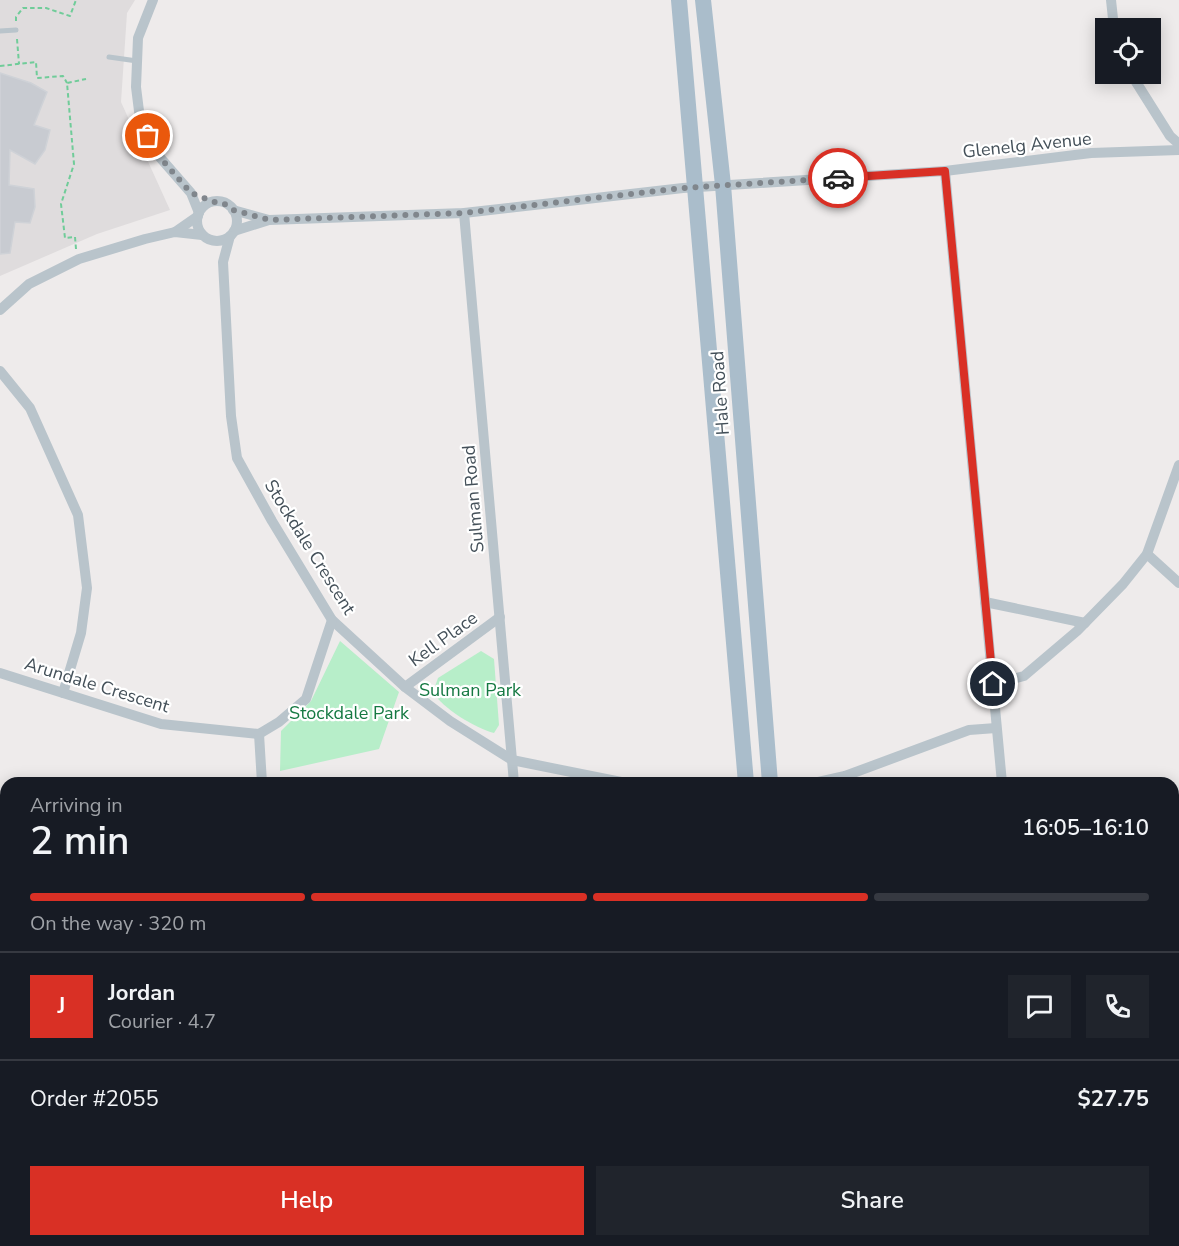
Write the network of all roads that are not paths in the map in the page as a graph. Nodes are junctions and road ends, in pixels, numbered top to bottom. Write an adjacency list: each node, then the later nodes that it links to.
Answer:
1 (153, 0): 9 (street)
2 (679, 0): 15 (main road, Hale Road)
3 (703, 0): 14 (main road, Hale Road)
4 (1111, 0): 5 (street)
5 (1113, 18)
6 (16, 30): 7 (lane)
7 (0, 31)
8 (109, 57): 9 (lane)
9 (137, 61): 16 (street)
10 (1137, 84): 11 (street)
11 (1179, 144)
12 (1179, 150): 13 (street, Glenelg Avenue)
13 (945, 171): 14 (street, Glenelg Avenue); 32 (street)
14 (723, 185): 15 (street, Glenelg Avenue); 47 (main road, Hale Road)
15 (695, 187): 19 (street, Glenelg Avenue); 46 (main road, Hale Road)
16 (191, 193): 17 (street); 20 (street)
17 (214, 202): 18 (street, Glenelg Avenue); 20 (street)
18 (233, 210): 21 (street, Glenelg Avenue); 23 (street)
19 (464, 213): 21 (street, Glenelg Avenue); 33 (street, Sulman Road)
20 (198, 214): 22 (street); 24 (street)
21 (270, 220): 23 (street, Glenelg Avenue)
22 (175, 232): 24 (street); 27 (street)
23 (232, 234): 25 (street, Glenelg Avenue); 26 (street, Stockdale Crescent)
24 (202, 235): 25 (street)
25 (214, 241): 26 (street, Stockdale Crescent)
26 (223, 262): 34 (street, Stockdale Crescent)
27 (0, 310)
28 (0, 371): 39 (street)
29 (1179, 465): 30 (street)
30 (1147, 554): 31 (street); 35 (street)
31 (1179, 583)
32 (985, 602): 35 (street); 37 (street)
33 (500, 617): 38 (street, Kell Place); 42 (street, Sulman Road)
34 (332, 620): 38 (street, Stockdale Crescent); 41 (street)
35 (1085, 623): 37 (street)
36 (0, 673): 39 (street, Arundale Crescent)
37 (993, 684): 40 (street)
38 (405, 687): 42 (street, Stockdale Crescent)
39 (63, 693): 41 (street, Arundale Crescent)
40 (996, 728): 48 (street); 49 (street)
41 (259, 734): 43 (street)
42 (512, 760): 44 (street, Sulman Road); 45 (street, Stockdale Crescent)
43 (262, 777)
44 (513, 777)
45 (596, 777)
46 (745, 777)
47 (770, 777)
48 (841, 777)
49 (1001, 777)

